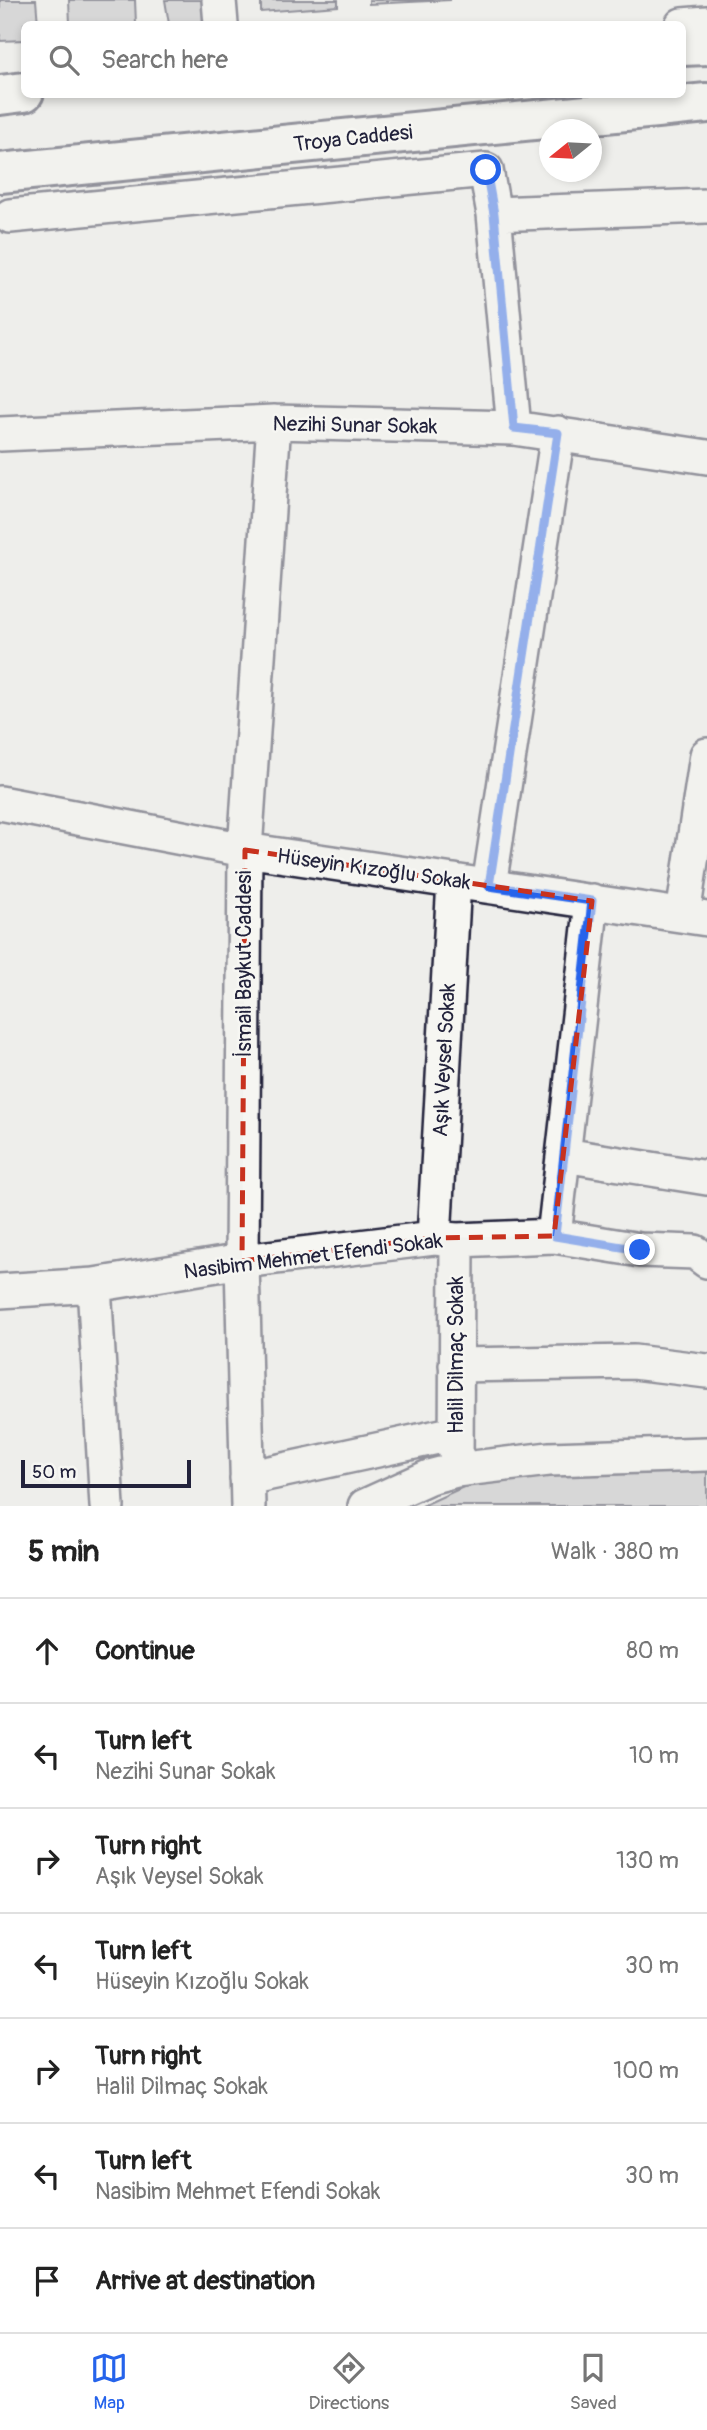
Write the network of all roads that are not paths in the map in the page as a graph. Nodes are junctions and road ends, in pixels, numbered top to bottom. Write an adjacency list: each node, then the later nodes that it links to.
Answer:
1 (219, 0): 2 (street)
2 (221, 21)
3 (707, 23): 4 (street)
4 (686, 25)
5 (707, 45): 6 (main road)
6 (686, 46)
7 (21, 92): 8 (main road)
8 (0, 95)
9 (707, 103): 10 (main road, Troya Caddesi)
10 (0, 173)
11 (707, 206): 12 (street)
12 (494, 214): 13 (street); 15 (street)
13 (10, 216)
14 (274, 422): 15 (street, Nezihi Sunar Sokak); 17 (street, Nezihi Sunar Sokak); 21 (street, İsmail Baykut Caddesi)
15 (514, 428): 16 (street, Nezihi Sunar Sokak)
16 (558, 433): 18 (street, Nezihi Sunar Sokak); 23 (street)
17 (0, 434)
18 (707, 457)
19 (707, 755): 25 (street)
20 (0, 803): 21 (street, Hüseyin Kızoğlu Sokak)
21 (245, 850): 22 (street, Hüseyin Kızoğlu Sokak); 30 (street, İsmail Baykut Caddesi)
22 (454, 881): 23 (street, Hüseyin Kızoğlu Sokak); 29 (street, Aşık Veysel Sokak)
23 (489, 886): 24 (street, Hüseyin Kızoğlu Sokak)
24 (592, 901): 25 (street, Hüseyin Kızoğlu Sokak); 26 (street)
25 (695, 917)
26 (564, 1155): 27 (street); 28 (street)
27 (707, 1178)
28 (555, 1236): 29 (street, Nasibim Mehmet Efendi Sokak); 31 (street, Nasibim Mehmet Efendi Sokak)
29 (445, 1239): 30 (street, Nasibim Mehmet Efendi Sokak); 34 (street, Halil Dilmaç Sokak)
30 (242, 1261): 32 (street, Nasibim Mehmet Efendi Sokak); 39 (street, İsmail Baykut Caddesi)
31 (707, 1261)
32 (94, 1285): 33 (street, Nasibim Mehmet Efendi Sokak); 40 (street)
33 (0, 1291)
34 (456, 1365): 35 (street); 36 (street, Halil Dilmaç Sokak)
35 (707, 1371)
36 (456, 1433): 38 (street, Halil Dilmaç Sokak); 39 (street)
37 (707, 1454): 38 (street)
38 (456, 1470): 41 (street)
39 (248, 1492)
40 (107, 1506)
41 (365, 1506)

